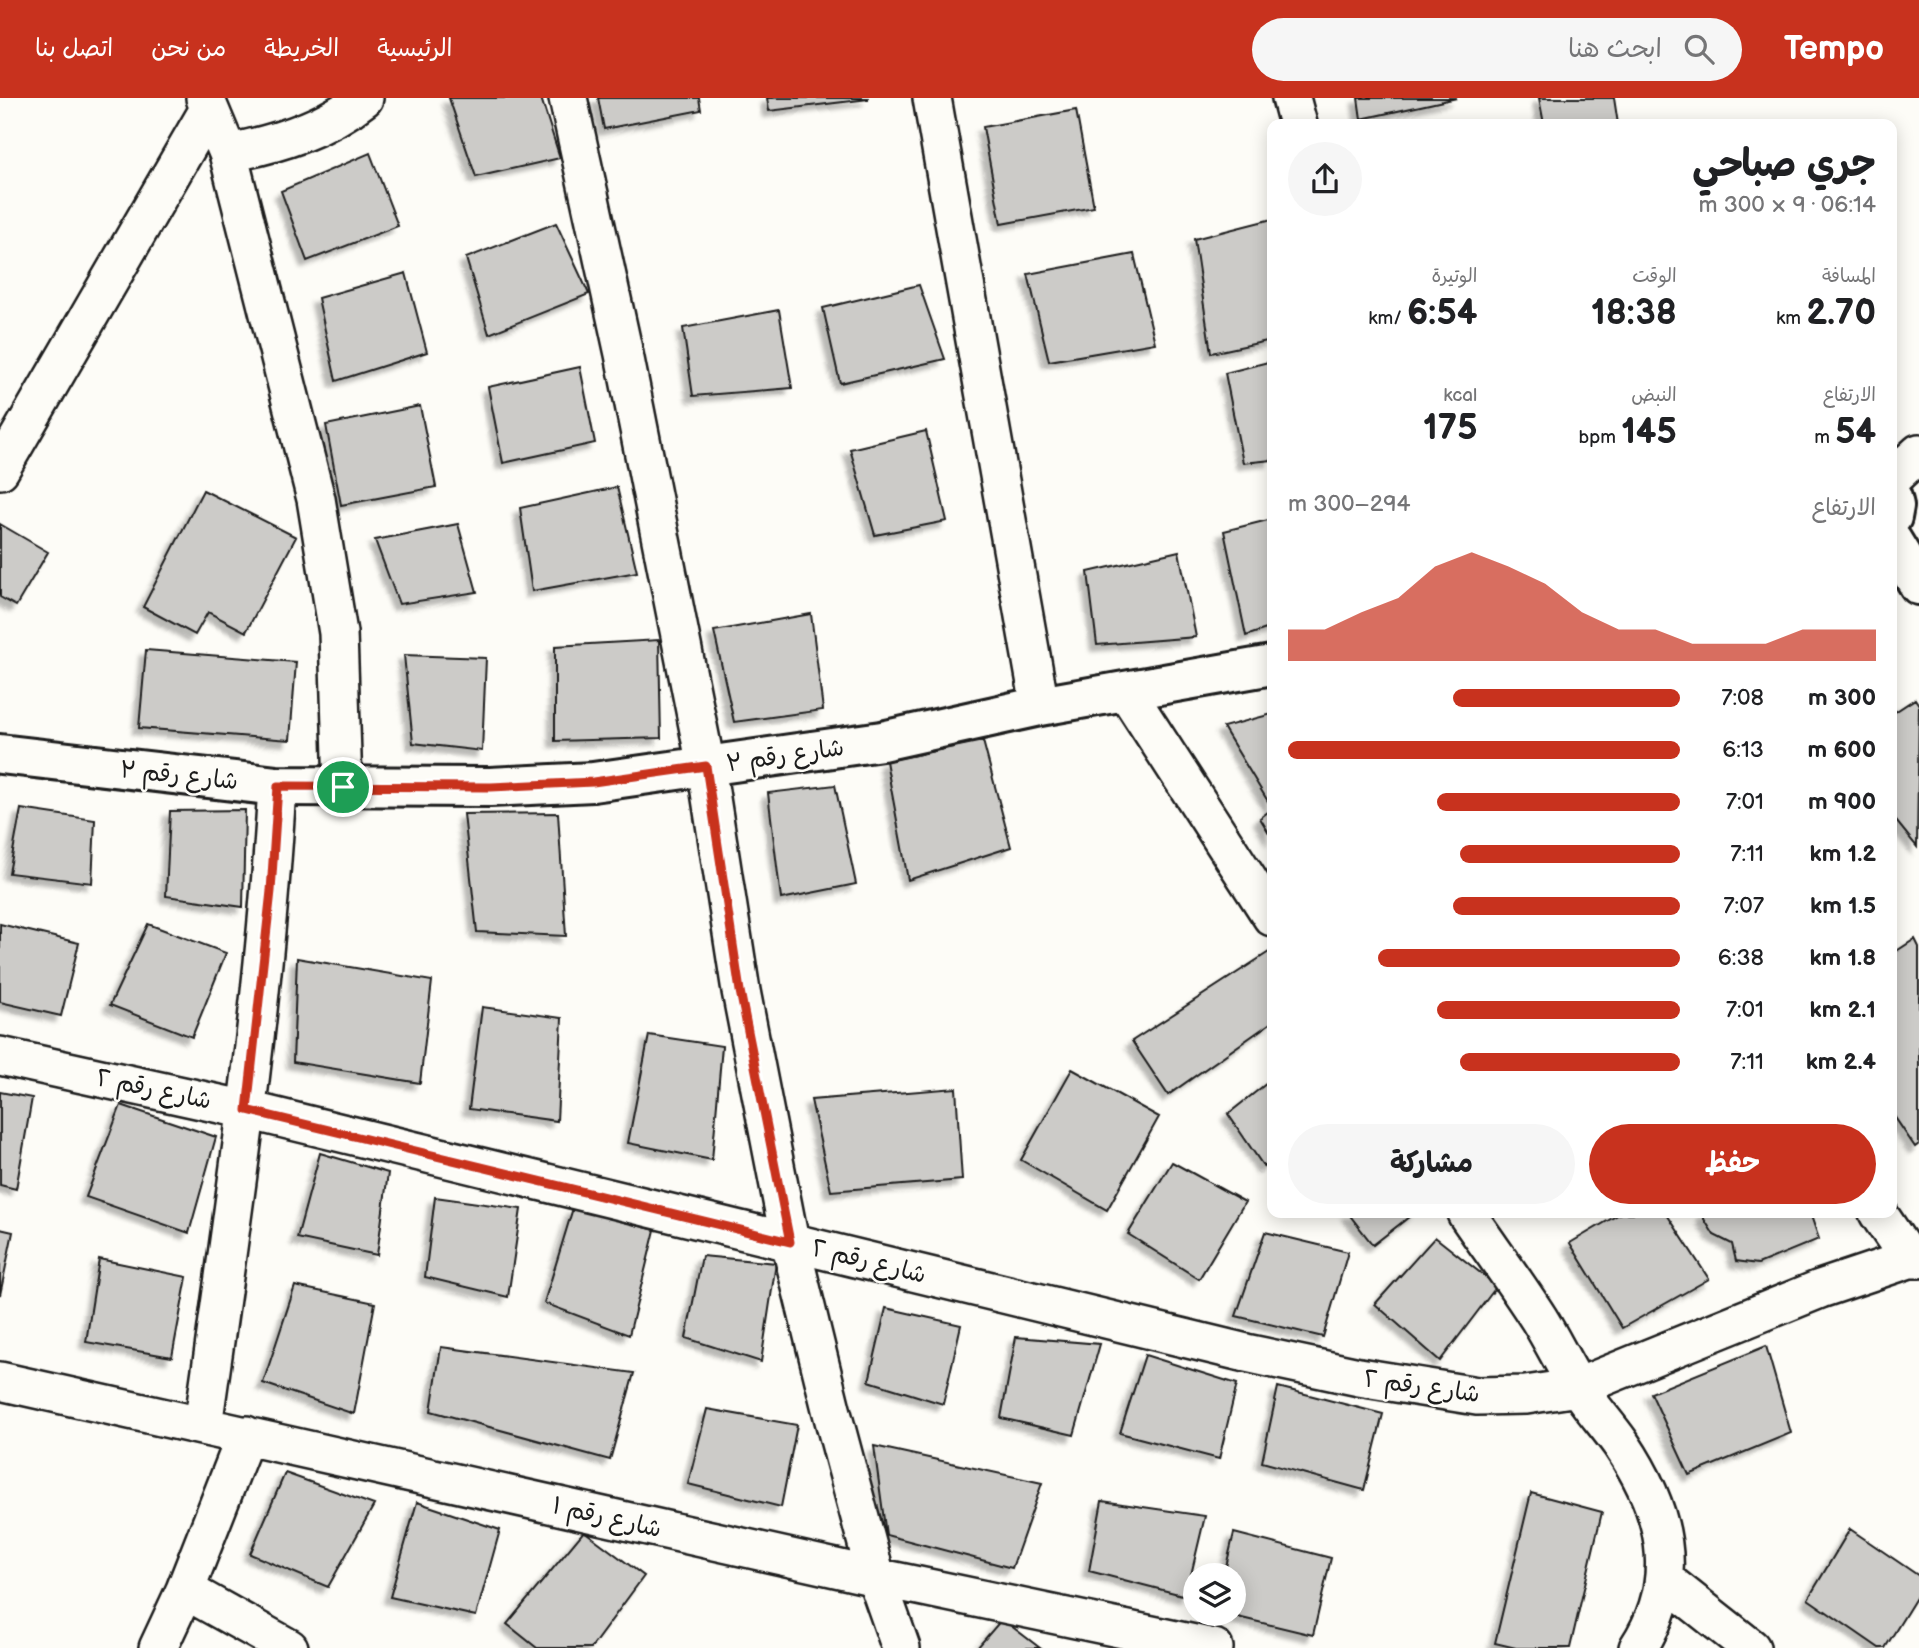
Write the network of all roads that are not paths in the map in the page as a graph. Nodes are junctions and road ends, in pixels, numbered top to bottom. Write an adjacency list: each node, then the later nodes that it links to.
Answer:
1 (364, 98): 7 (street)
2 (568, 98): 17 (street)
3 (932, 98): 15 (street)
4 (1291, 98): 6 (street)
5 (207, 103): 7 (street); 9 (street)
6 (1297, 119)
7 (228, 153): 19 (street)
8 (1919, 453): 10 (street)
9 (0, 470)
10 (1897, 473)
11 (1897, 549): 12 (street)
12 (1919, 585)
13 (1267, 666): 14 (street, شارع رقم ٣)
14 (1126, 691): 15 (street, شارع رقم ٣); 20 (street)
15 (1040, 706): 17 (street, شارع رقم ٣)
16 (0, 754): 18 (street, شارع رقم ٣)
17 (706, 766): 19 (street, شارع رقم ٣); 25 (street)
18 (278, 786): 19 (street, شارع رقم ٣); 22 (street)
19 (343, 787)
20 (1267, 909)
21 (0, 1056): 22 (street, شارع رقم ٢)
22 (247, 1110): 25 (street, شارع رقم ٢); 29 (street)
23 (1469, 1218): 28 (street)
24 (1882, 1218): 26 (street)
25 (790, 1242): 28 (street, شارع رقم ٢); 31 (street)
26 (1914, 1259): 28 (street, شارع رقم ٢)
27 (0, 1381): 29 (street, شارع رقم ١)
28 (1578, 1387): 32 (street)
29 (203, 1426): 30 (street, شارع رقم ١)
30 (246, 1435): 31 (street, شارع رقم ١); 33 (street)
31 (876, 1577): 36 (street); 37 (street, شارع رقم ١)
32 (1665, 1580): 38 (street); 39 (street)
33 (185, 1591): 34 (street); 35 (street)
34 (158, 1648)
35 (289, 1648)
36 (901, 1648)
37 (1214, 1648)
38 (1638, 1648)
39 (1751, 1648)

